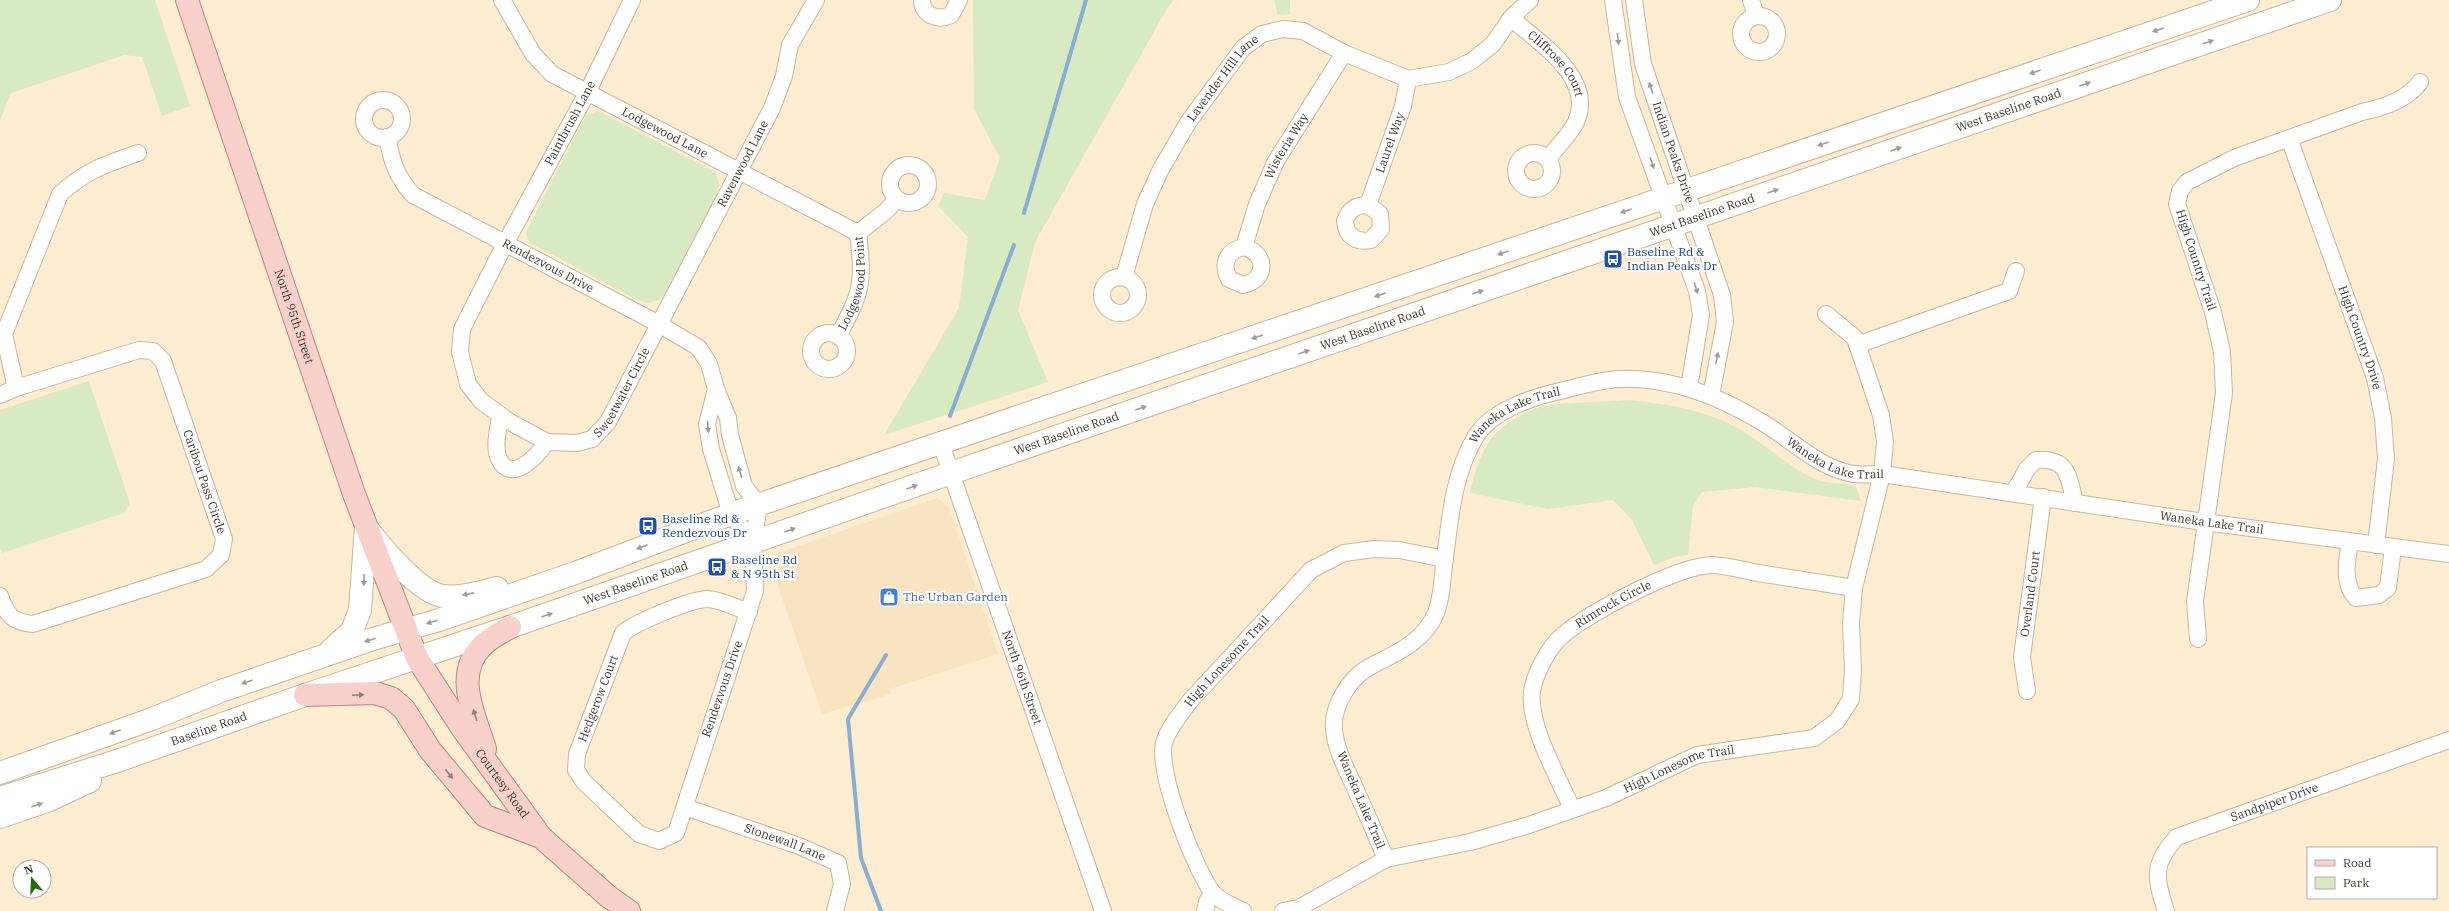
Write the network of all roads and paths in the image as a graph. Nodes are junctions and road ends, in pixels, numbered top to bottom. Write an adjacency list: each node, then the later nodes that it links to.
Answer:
1 (187, 0): 55 (main road, North 95th Street)
2 (502, 0): 18 (street, Lodgewood Lane)
3 (632, 0): 18 (street, Paintbrush Lane)
4 (816, 0): 23 (street, Ravenwood Lane)
5 (922, 0): 6 (street)
6 (958, 0)
7 (1530, 0): 14 (street)
8 (1613, 0): 25 (street, Indian Peaks Drive, one-way to 25)
9 (1634, 0): 24 (street, Indian Peaks Drive, one-way to 9)
10 (1751, 0): 13 (street)
11 (2248, 0): 24 (main road, one-way to 24)
12 (2330, 0): 28 (main road, West Baseline Road, one-way to 12)
13 (1756, 16)
14 (1511, 18): 16 (street); 22 (street, Cliffrose Court)
15 (1344, 53): 16 (street, Lavender Hill Lane); 32 (street, Wisteria Way); 34 (street, Lavender Hill Lane)
16 (1408, 79): 27 (street, Laurel Way)
17 (2420, 82): 20 (street, High Country Trail)
18 (587, 93): 23 (street, Lodgewood Lane); 31 (street, Paintbrush Lane)
19 (388, 137): 31 (street, Rendezvous Drive)
20 (2289, 138): 54 (street, High Country Trail); 58 (street, High Country Drive)
21 (138, 153): 39 (street)
22 (1548, 159)
23 (739, 172): 30 (street, Lodgewood Lane); 36 (street, Ravenwood Lane)
24 (1686, 191): 25 (main road); 28 (street, Indian Peaks Drive)
25 (1663, 198): 29 (street, Indian Peaks Drive); 46 (main road, one-way to 46)
26 (897, 199): 30 (street, Lodgewood Point)
27 (1368, 205)
28 (1696, 217): 29 (main road, West Baseline Road); 43 (street, Indian Peaks Drive, one-way to 28)
29 (1673, 226): 40 (street, Indian Peaks Drive, one-way to 40); 47 (main road, West Baseline Road, one-way to 29)
30 (858, 234): 37 (street, Lodgewood Point)
31 (505, 244): 36 (street, Rendezvous Drive); 44 (street, Sweetwater Circle)
32 (1244, 248)
33 (2016, 271): 38 (street)
34 (1124, 277)
35 (1826, 314): 38 (street, High Lonesome Trail)
36 (659, 324): 41 (street, Rendezvous Drive); 45 (street, Sweetwater Circle)
37 (838, 336)
38 (1857, 345): 48 (street, High Lonesome Trail)
39 (16, 388): 42 (street, Caribou Pass Circle); 64 (street, Caribou Pass Circle)
40 (1689, 388): 43 (street, Waneka Lake Trail); 61 (street, Waneka Lake Trail)
41 (716, 390): 52 (street, Rendezvous Drive, one-way to 41); 53 (street, Rendezvous Drive, one-way to 53)
42 (0, 395)
43 (1711, 396): 48 (street, Waneka Lake Trail)
44 (500, 415): 45 (street, Sweetwater Circle); 45 (street)
45 (547, 442)
46 (940, 444): 47 (street, North 96th Street); 52 (main road)
47 (951, 473): 57 (main road, West Baseline Road, one-way to 47); 85 (street, North 96th Street)
48 (1882, 474): 49 (street, Waneka Lake Trail); 63 (street, High Lonesome Trail)
49 (2014, 492): 50 (street, Waneka Lake Trail); 51 (street)
50 (2043, 497): 51 (street, Waneka Lake Trail); 71 (street, Overland Court)
51 (2075, 503): 54 (street, Waneka Lake Trail)
52 (759, 505): 53 (main road); 57 (street, Rendezvous Drive)
53 (731, 514): 57 (street, Rendezvous Drive); 62 (main road, one-way to 62)
54 (2204, 522): 56 (street, Waneka Lake Trail); 68 (street, High Country Trail)
55 (366, 527): 62 (main road, one-way to 55); 67 (main road, North 95th Street); 69 (main road, one-way to 69)
56 (2350, 542): 58 (street, Waneka Lake Trail); 59 (street)
57 (753, 543): 65 (street, Rendezvous Drive); 66 (main road, West Baseline Road, one-way to 57)
58 (2376, 545): 59 (street, Waneka Lake Trail)
59 (2393, 547): 60 (street, Waneka Lake Trail)
60 (2449, 554)
61 (1445, 559): 83 (street, Waneka Lake Trail); 84 (street, High Lonesome Trail)
62 (575, 573): 67 (main road, one-way to 67)
63 (1854, 588): 79 (street, High Lonesome Trail); 79 (street, Rimrock Circle)
64 (0, 596)
65 (749, 612): 78 (street, Rendezvous Drive); 81 (street, Hedgerow Court)
66 (510, 627): 70 (main road, West Baseline Road); 75 (main road, one-way to 66)
67 (407, 630): 69 (main road, one-way to 69); 70 (main road, Courtesy Road)
68 (2198, 639)
69 (319, 657): 76 (main road, one-way to 76)
70 (417, 658): 72 (main road, Baseline Road); 75 (main road, Courtesy Road)
71 (2027, 691)
72 (305, 695): 74 (main road, Baseline Road); 82 (main road, one-way to 82)
73 (2449, 740): 91 (street, Sandpiper Drive)
74 (120, 760): 77 (main road, Baseline Road); 80 (main road, one-way to 74)
75 (490, 765): 82 (main road, Courtesy Road)
76 (0, 773)
77 (0, 798)
78 (685, 807): 81 (street, Rendezvous Drive); 87 (street, Stonewall Lane)
79 (1572, 809): 83 (street, High Lonesome Trail)
80 (0, 817)
81 (676, 833)
82 (541, 837): 86 (main road, Courtesy Road)
83 (1386, 859): 90 (street, High Lonesome Trail)
84 (1212, 892): 88 (street); 89 (street, High Lonesome Trail)
85 (1101, 910)
86 (629, 911)
87 (835, 911)
88 (1205, 911)
89 (1243, 911)
90 (1283, 911)
91 (2166, 911)

